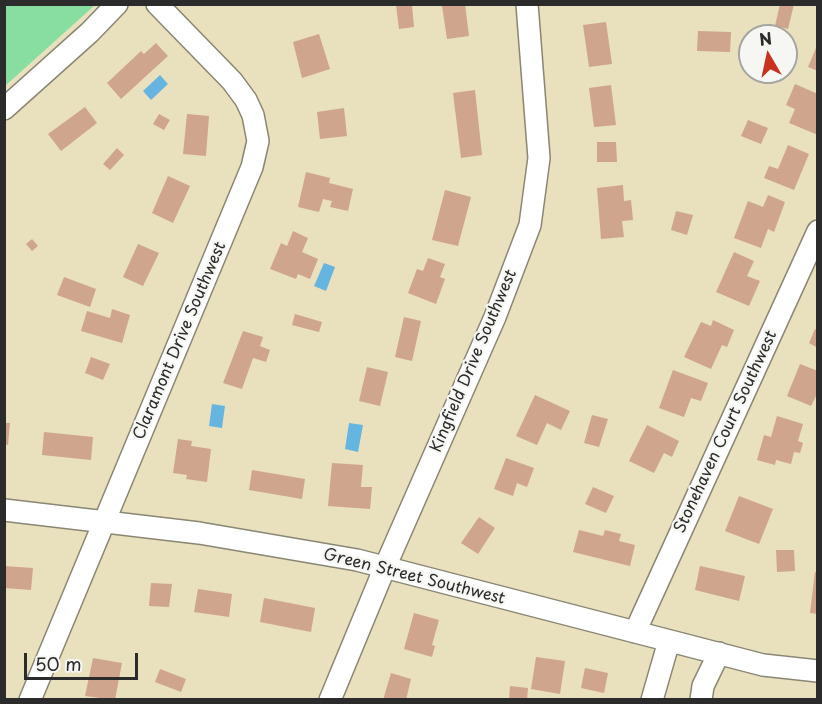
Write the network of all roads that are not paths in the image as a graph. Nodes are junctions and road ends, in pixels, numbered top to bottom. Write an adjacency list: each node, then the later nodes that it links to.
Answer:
1 (117, 4): 4 (street)
2 (157, 4): 7 (street, Claramont Drive Southwest)
3 (527, 4): 8 (street, Kingfield Drive Southwest)
4 (4, 109)
5 (818, 231): 9 (street, Stonehaven Court Southwest)
6 (4, 510): 7 (street, Green Street Southwest)
7 (104, 522): 8 (street, Green Street Southwest); 13 (street, Claramont Drive Southwest)
8 (385, 567): 9 (street, Green Street Southwest); 14 (street, Kingfield Drive Southwest)
9 (634, 632): 10 (street, Green Street Southwest)
10 (669, 641): 11 (street, Green Street Southwest); 15 (street)
11 (719, 653): 12 (street, Green Street Southwest); 16 (street)
12 (818, 671)
13 (30, 699)
14 (330, 699)
15 (652, 699)
16 (701, 699)

